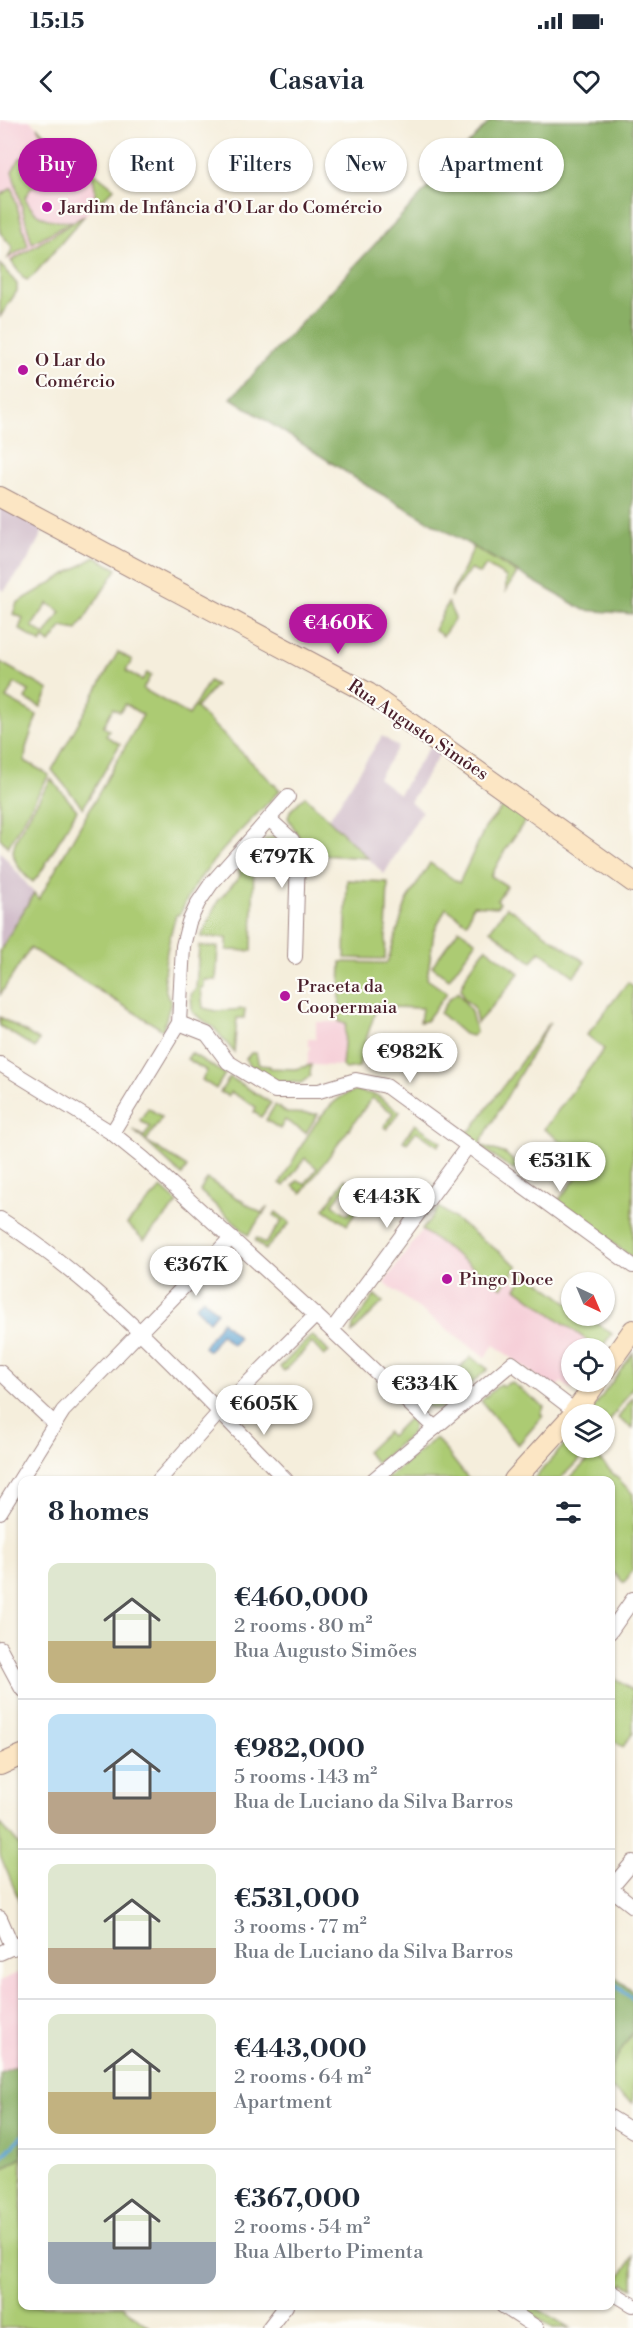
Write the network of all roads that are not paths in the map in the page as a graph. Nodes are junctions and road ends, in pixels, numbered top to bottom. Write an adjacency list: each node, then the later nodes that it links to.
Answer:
1 (0, 497): 4 (main road, Rua Augusto Simões)
2 (288, 797): 3 (street)
3 (269, 819): 5 (street); 6 (street)
4 (633, 882)
5 (295, 957)
6 (179, 1023): 8 (street); 9 (street)
7 (2, 1060): 8 (street)
8 (112, 1133): 11 (street)
9 (468, 1146): 12 (street); 14 (street)
10 (0, 1219): 16 (street)
11 (231, 1238): 13 (street); 16 (street)
12 (633, 1266)
13 (316, 1315): 14 (street); 20 (street)
14 (332, 1330): 23 (street)
15 (633, 1330): 17 (main road)
16 (139, 1334): 20 (street); 21 (street)
17 (615, 1355)
18 (0, 1372): 21 (street)
19 (561, 1404): 23 (street)
20 (220, 1414): 25 (street); 26 (street)
21 (55, 1424): 24 (street)
22 (561, 1427): 28 (main road)
23 (435, 1428): 27 (street)
24 (22, 1476)
25 (163, 1476)
26 (282, 1476)
27 (378, 1476)
28 (518, 1476)
29 (18, 1482): 30 (street)
30 (1, 1508)
31 (633, 1599): 32 (street)
32 (615, 1625)
33 (0, 1648): 34 (street)
34 (18, 1670)
35 (633, 1862): 36 (street)
36 (615, 1882)
37 (615, 1892): 38 (street)
38 (633, 1906)
39 (0, 1918): 40 (street)
40 (12, 1948)
41 (615, 2120): 42 (street)
42 (633, 2131)
43 (615, 2294): 44 (street)
44 (633, 2305)
45 (283, 2310): 47 (street)
46 (509, 2310): 48 (street)
47 (269, 2328)
48 (537, 2328)

